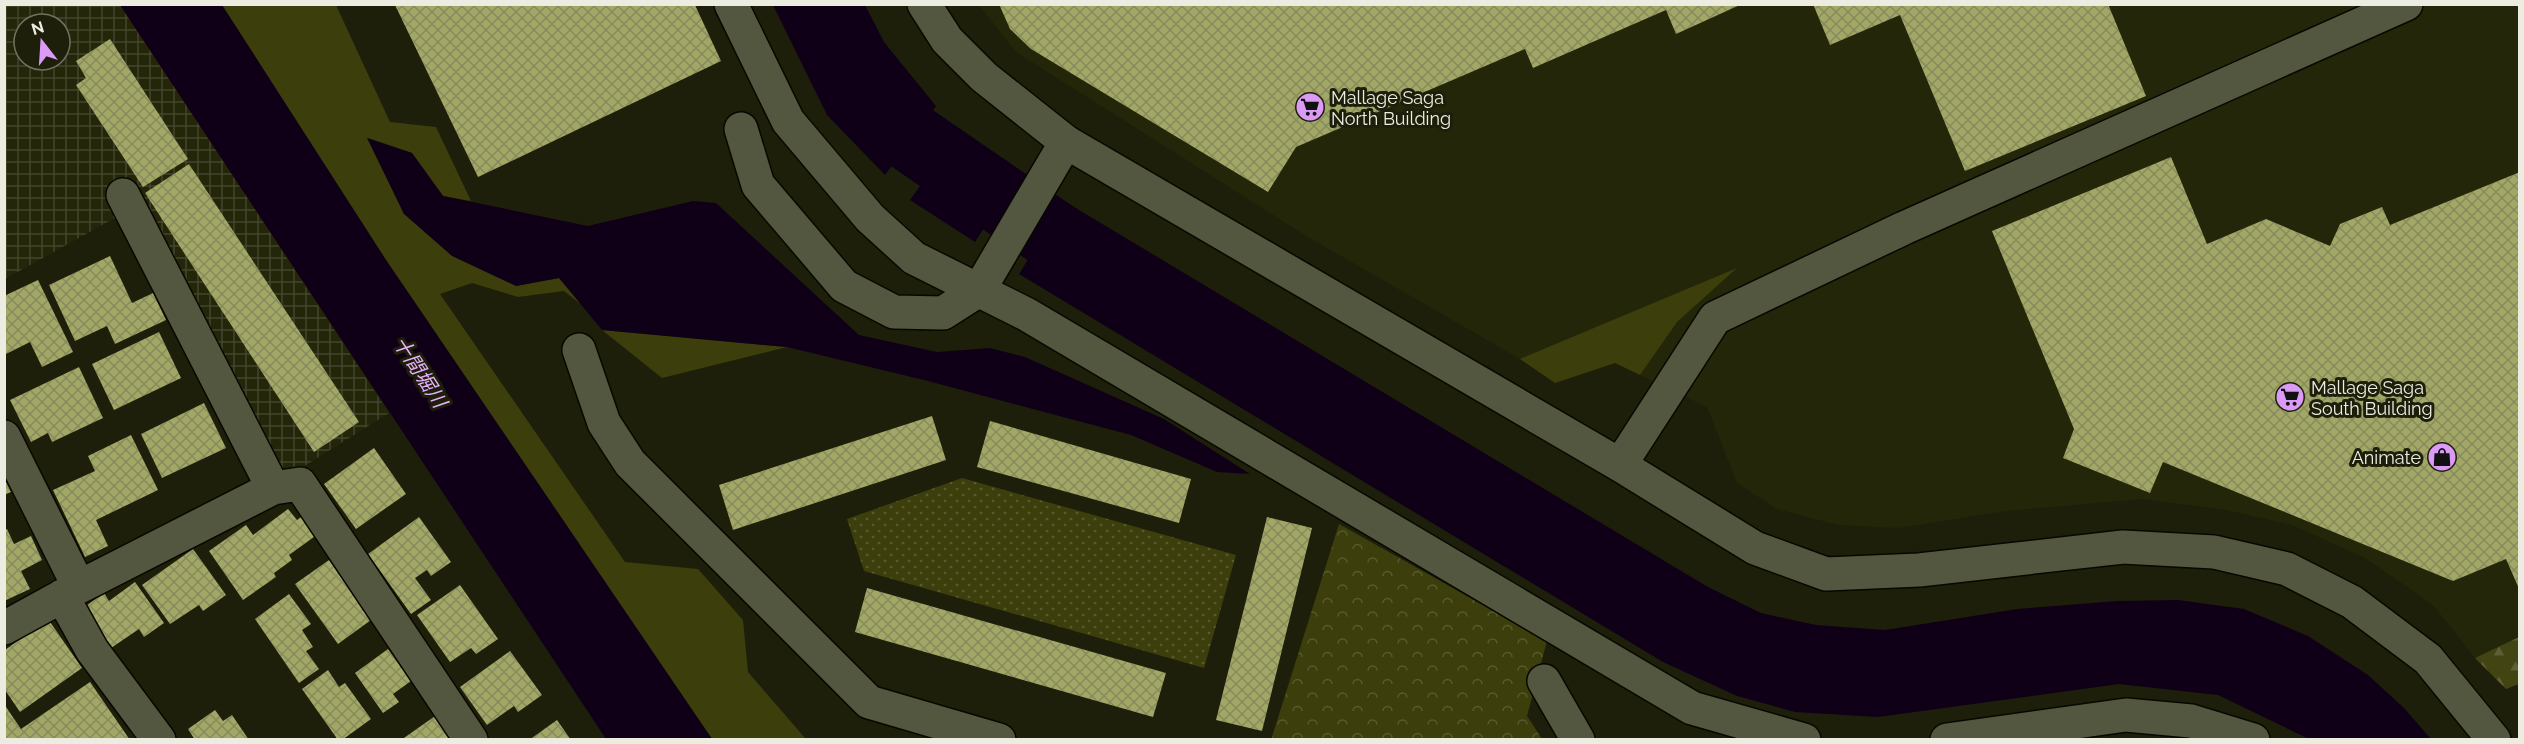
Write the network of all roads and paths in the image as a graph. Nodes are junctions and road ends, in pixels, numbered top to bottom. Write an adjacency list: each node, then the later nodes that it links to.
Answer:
1 (731, 4): 7 (street)
2 (924, 4): 5 (street)
3 (2406, 4): 10 (street)
4 (741, 129): 7 (street)
5 (1059, 154): 7 (street); 10 (street)
6 (123, 195): 11 (street)
7 (982, 284): 20 (street)
8 (579, 350): 18 (street)
9 (4, 437): 12 (street)
10 (1620, 465): 22 (street)
11 (273, 488): 12 (street); 17 (street)
12 (70, 592): 13 (street); 16 (street)
13 (4, 628)
14 (1545, 681): 19 (street)
15 (1950, 739): 21 (street)
16 (159, 740)
17 (471, 740)
18 (999, 740)
19 (1578, 740)
20 (1804, 740)
21 (2253, 740)
22 (2494, 740)

